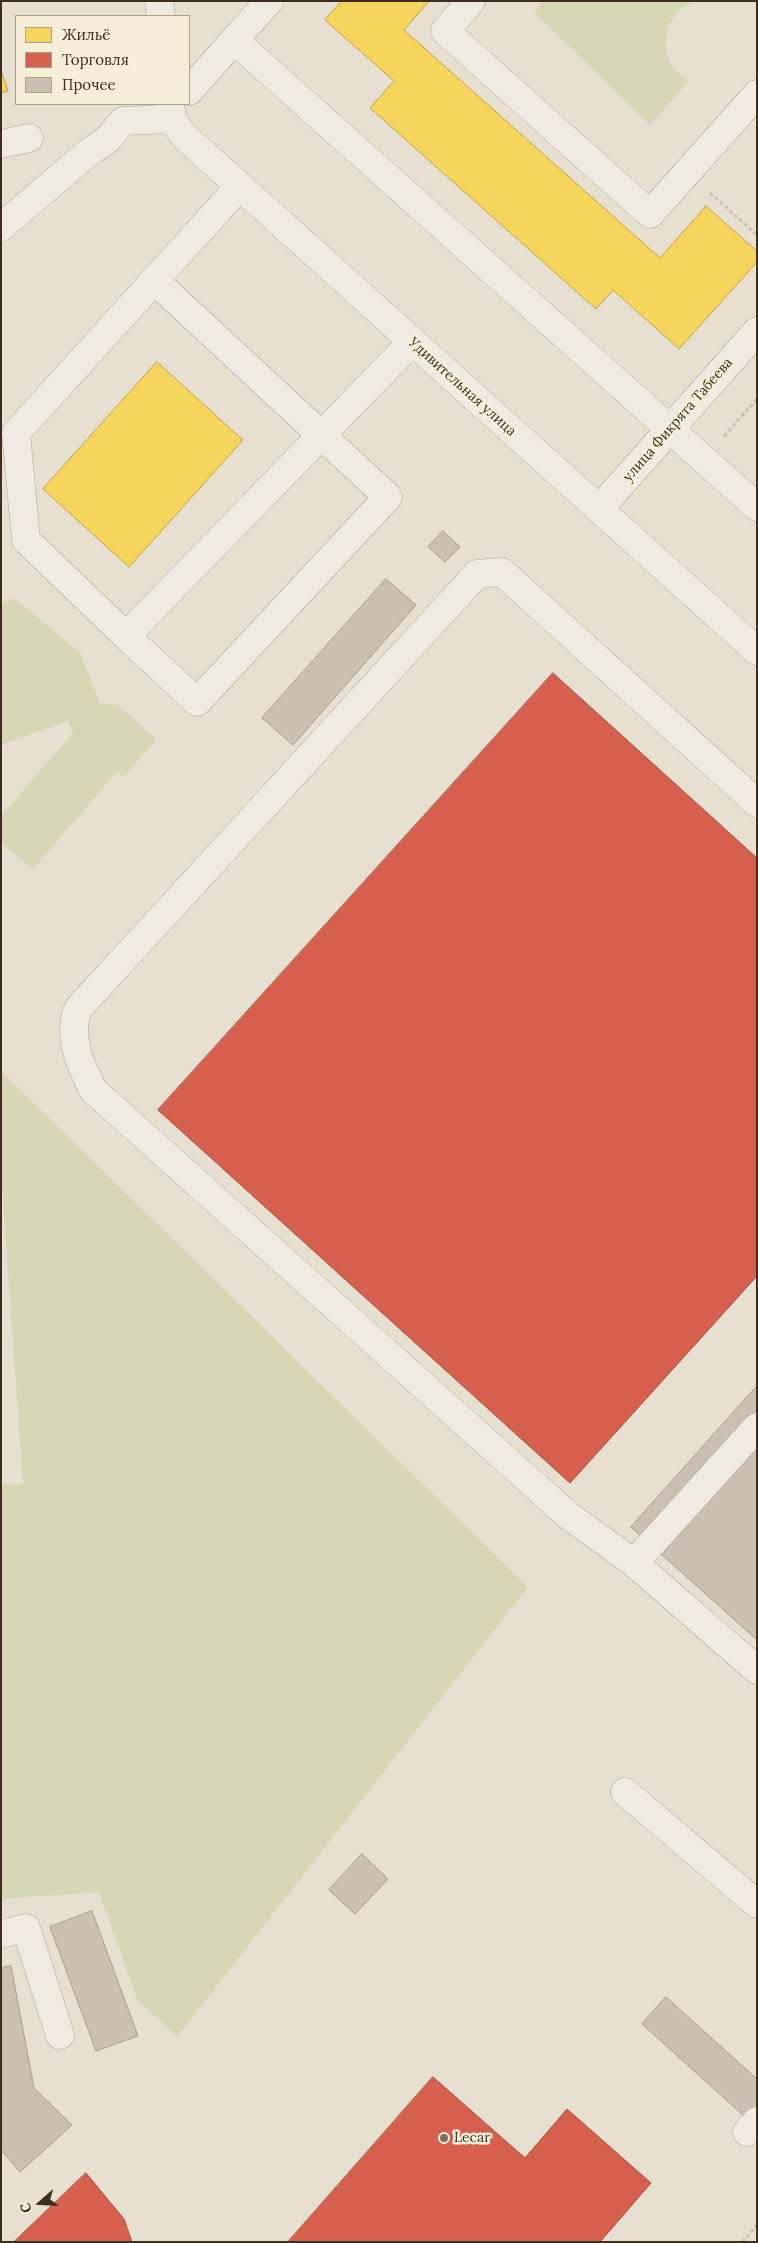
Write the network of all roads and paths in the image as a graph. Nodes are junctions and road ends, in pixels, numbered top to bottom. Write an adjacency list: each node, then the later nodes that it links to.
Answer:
1 (159, 1): 4 (street)
2 (269, 1): 5 (street)
3 (471, 1): 7 (street)
4 (161, 15)
5 (234, 40): 6 (street); 19 (street)
6 (190, 91)
7 (757, 94)
8 (174, 109): 11 (street, Удивительная улица); 13 (street)
9 (29, 138): 10 (street)
10 (1, 144)
11 (239, 187): 15 (street); 17 (street, Удивительная улица)
12 (714, 197): 14 (path)
13 (1, 227)
14 (757, 235)
15 (154, 280): 20 (street); 24 (street)
16 (757, 331): 19 (street, улица Фикрята Табеева)
17 (412, 342): 20 (street); 23 (street, Удивительная улица)
18 (757, 399): 21 (path)
19 (670, 430): 22 (street); 23 (street, улица Фикрята Табеева)
20 (321, 435): 24 (street); 24 (street)
21 (722, 438)
22 (757, 506)
23 (599, 509): 25 (street, Удивительная улица)
24 (126, 636)
25 (757, 651)
26 (757, 803): 28 (street)
27 (757, 1427): 28 (street)
28 (634, 1563): 29 (street)
29 (757, 1670)
30 (625, 1792): 31 (street)
31 (757, 1904)
32 (1, 1934): 33 (street)
33 (60, 2035)
34 (757, 2225): 35 (path)
35 (742, 2242)

